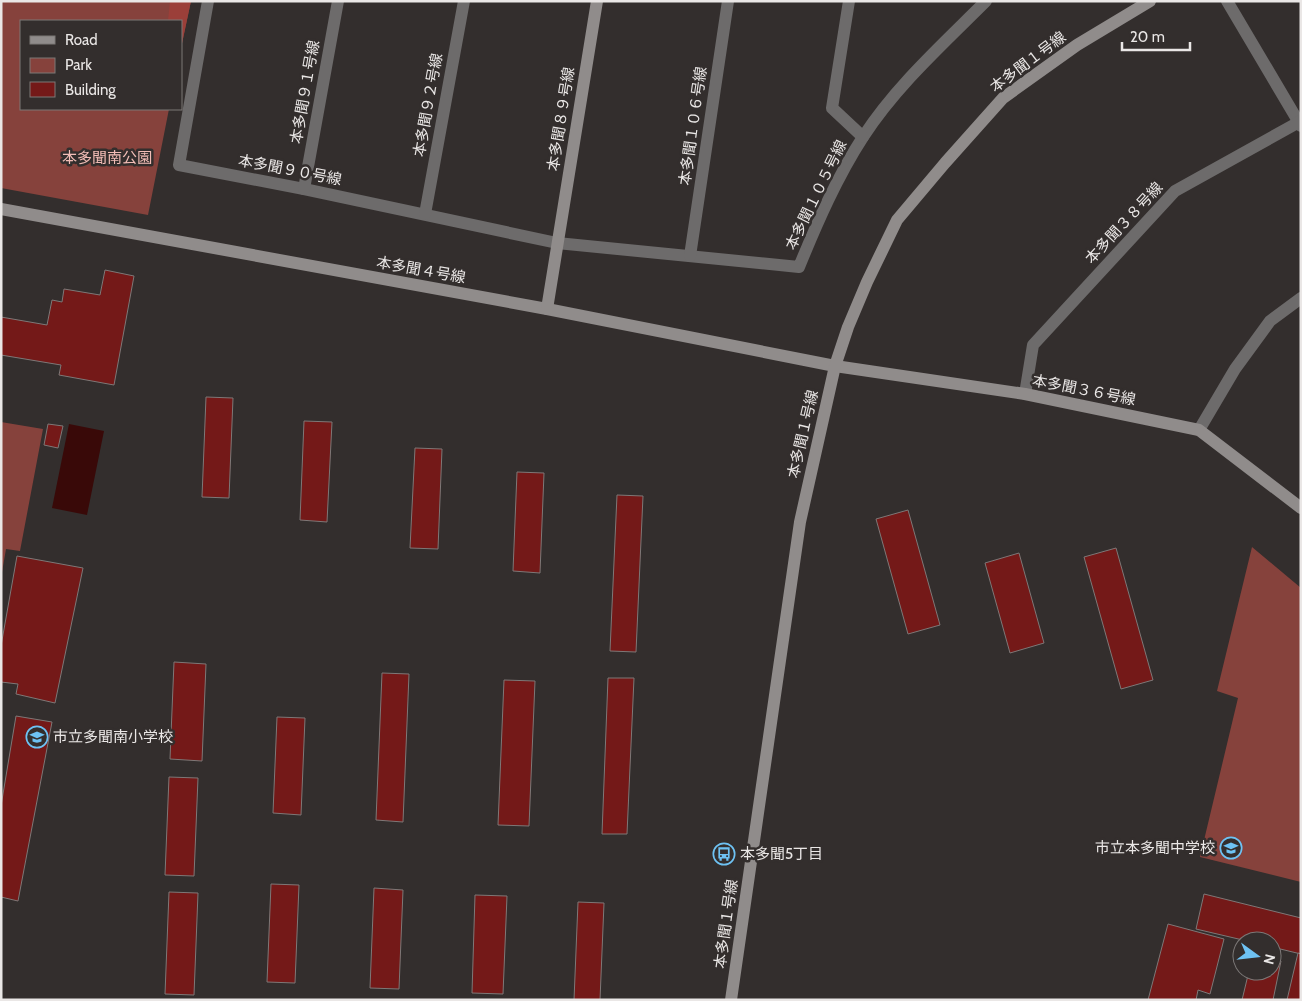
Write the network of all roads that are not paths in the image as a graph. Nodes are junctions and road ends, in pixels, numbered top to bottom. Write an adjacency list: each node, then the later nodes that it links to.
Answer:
1 (208, 1): 12 (street, 本多聞９０号線)
2 (338, 1): 12 (street, 本多聞９１号線)
3 (464, 1): 14 (street, 本多聞９２号線)
4 (597, 1): 15 (street, 本多聞８９号線)
5 (728, 1): 16 (street, 本多聞１０６号線)
6 (848, 1): 11 (street)
7 (986, 1): 11 (street, 本多聞１０５号線)
8 (1150, 1): 19 (street, 本多聞１号線)
9 (1228, 1): 10 (street)
10 (1300, 123): 20 (street, 本多聞３８号線)
11 (863, 137): 16 (street, 本多聞１０５号線)
12 (304, 189): 14 (street, 本多聞９０号線)
13 (1, 210): 18 (street, 本多聞４号線)
14 (425, 214): 15 (street, 本多聞９０号線)
15 (557, 243): 16 (street, 本多聞１０５号線); 18 (street, 本多聞８９号線)
16 (690, 256)
17 (1301, 298): 21 (street)
18 (547, 309): 19 (street, 本多聞４号線)
19 (835, 366): 20 (street, 本多聞３６号線); 23 (street, 本多聞１号線)
20 (1025, 394): 21 (street, 本多聞３６号線)
21 (1199, 430): 22 (street, 本多聞３６号線)
22 (1301, 508)
23 (731, 1000)

